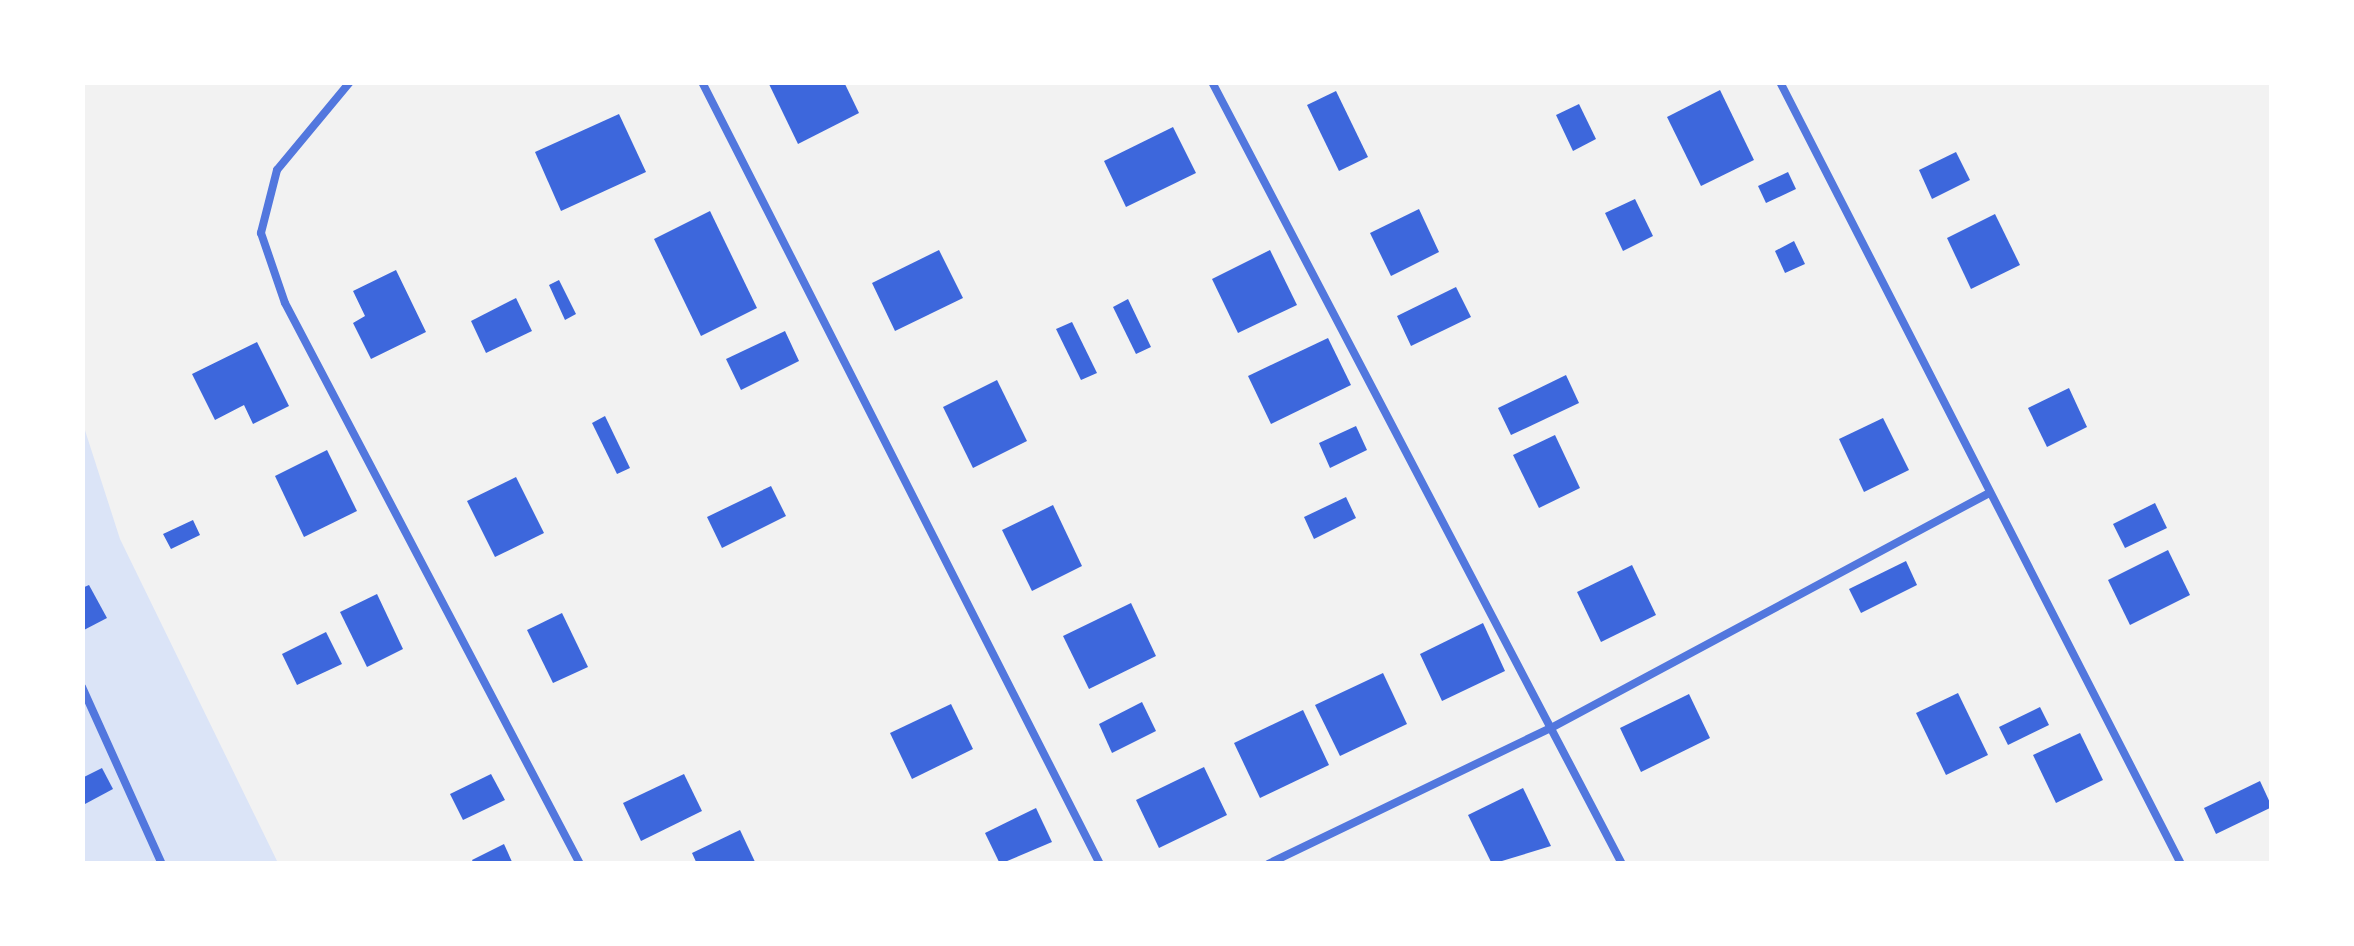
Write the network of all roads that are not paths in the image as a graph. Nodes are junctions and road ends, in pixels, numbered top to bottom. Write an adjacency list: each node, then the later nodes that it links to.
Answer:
1 (350, 82): 9 (lane)
2 (702, 82): 10 (lane)
3 (1212, 82): 7 (lane)
4 (1780, 82): 5 (lane)
5 (1988, 494): 7 (lane); 13 (lane)
6 (82, 688): 8 (lane)
7 (1551, 728): 11 (lane); 12 (lane)
8 (162, 864)
9 (580, 864)
10 (1100, 864)
11 (1268, 864)
12 (1622, 864)
13 (2181, 864)

